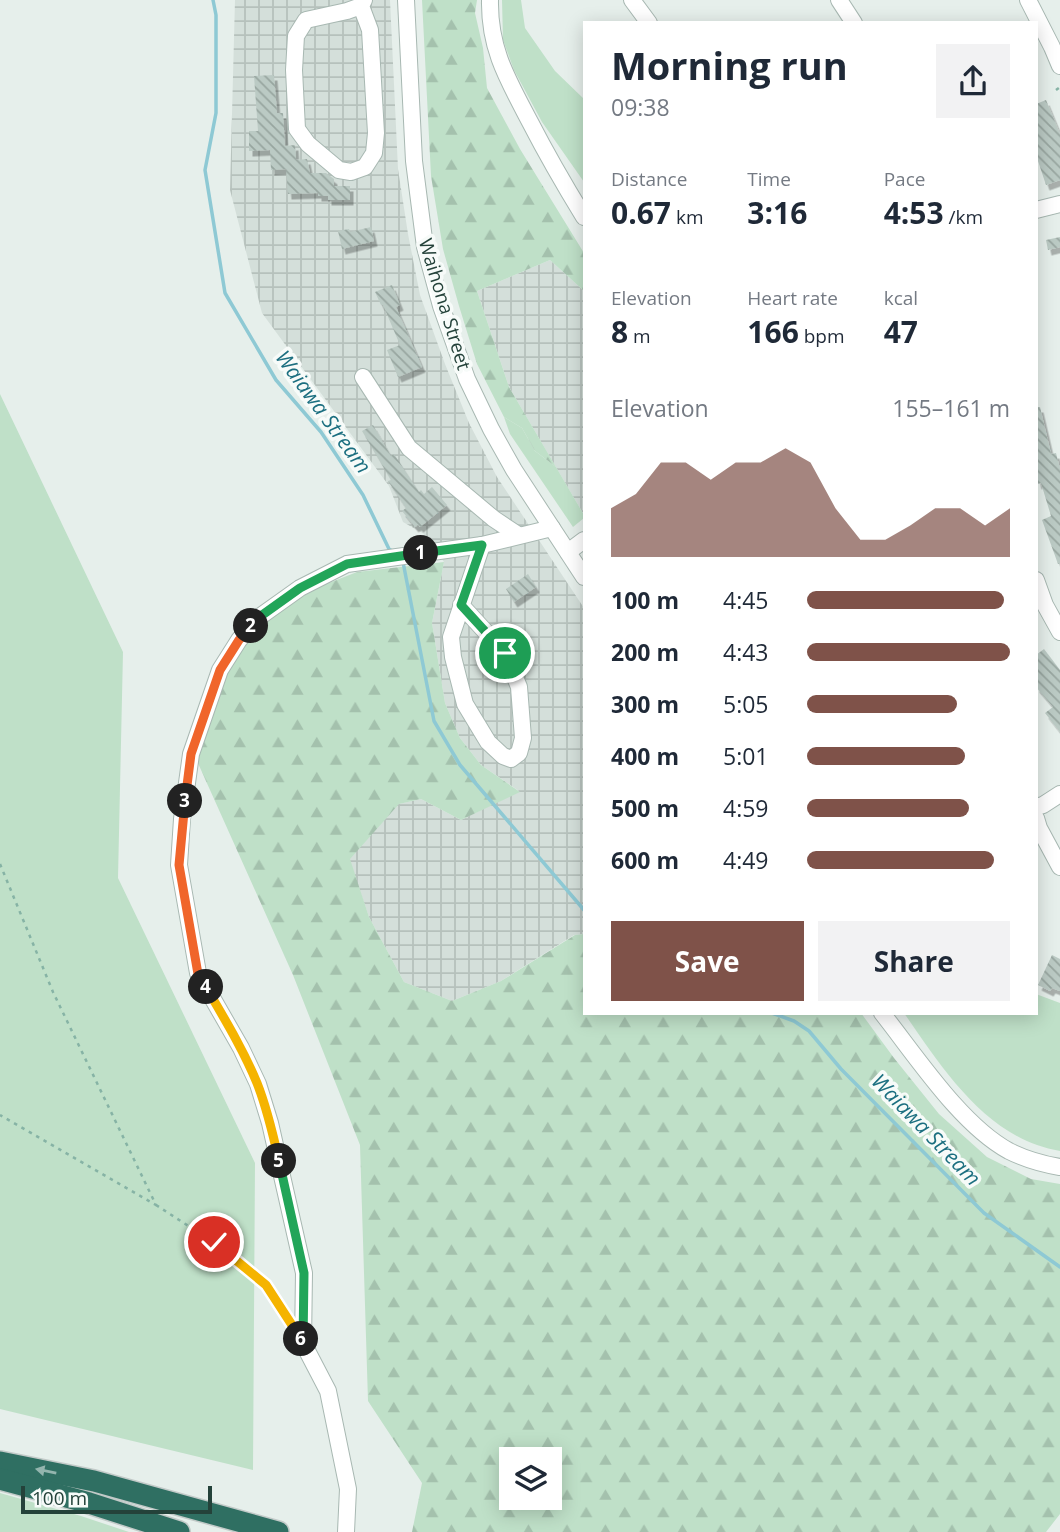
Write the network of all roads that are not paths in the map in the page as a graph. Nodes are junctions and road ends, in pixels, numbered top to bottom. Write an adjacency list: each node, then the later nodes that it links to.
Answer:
1 (406, 0): 14 (street, Waihona Street)
2 (490, 0): 12 (street)
3 (632, 0): 7 (street)
4 (839, 0): 8 (street)
5 (1028, 0): 9 (street)
6 (362, 3): 6 (street)
7 (648, 21)
8 (853, 21)
9 (1060, 66)
10 (1060, 204): 11 (street)
11 (1038, 210)
12 (583, 215)
13 (363, 377): 15 (street)
14 (552, 527): 15 (street); 18 (street, Waihona Street)
15 (518, 535): 17 (street)
16 (583, 541): 18 (street)
17 (482, 545): 21 (street); 33 (street)
18 (568, 552): 19 (street, Waihona Street)
19 (583, 575)
20 (1038, 586): 22 (street)
21 (461, 605): 21 (street)
22 (1060, 632)
23 (1060, 794): 24 (street)
24 (1038, 806)
25 (1038, 825): 26 (street)
26 (1060, 867)
27 (884, 1015): 28 (street)
28 (1060, 1167)
29 (0, 1462): 32 (highway, one-way to 29)
30 (0, 1479): 31 (highway)
31 (179, 1532)
32 (278, 1532)
33 (346, 1532)

